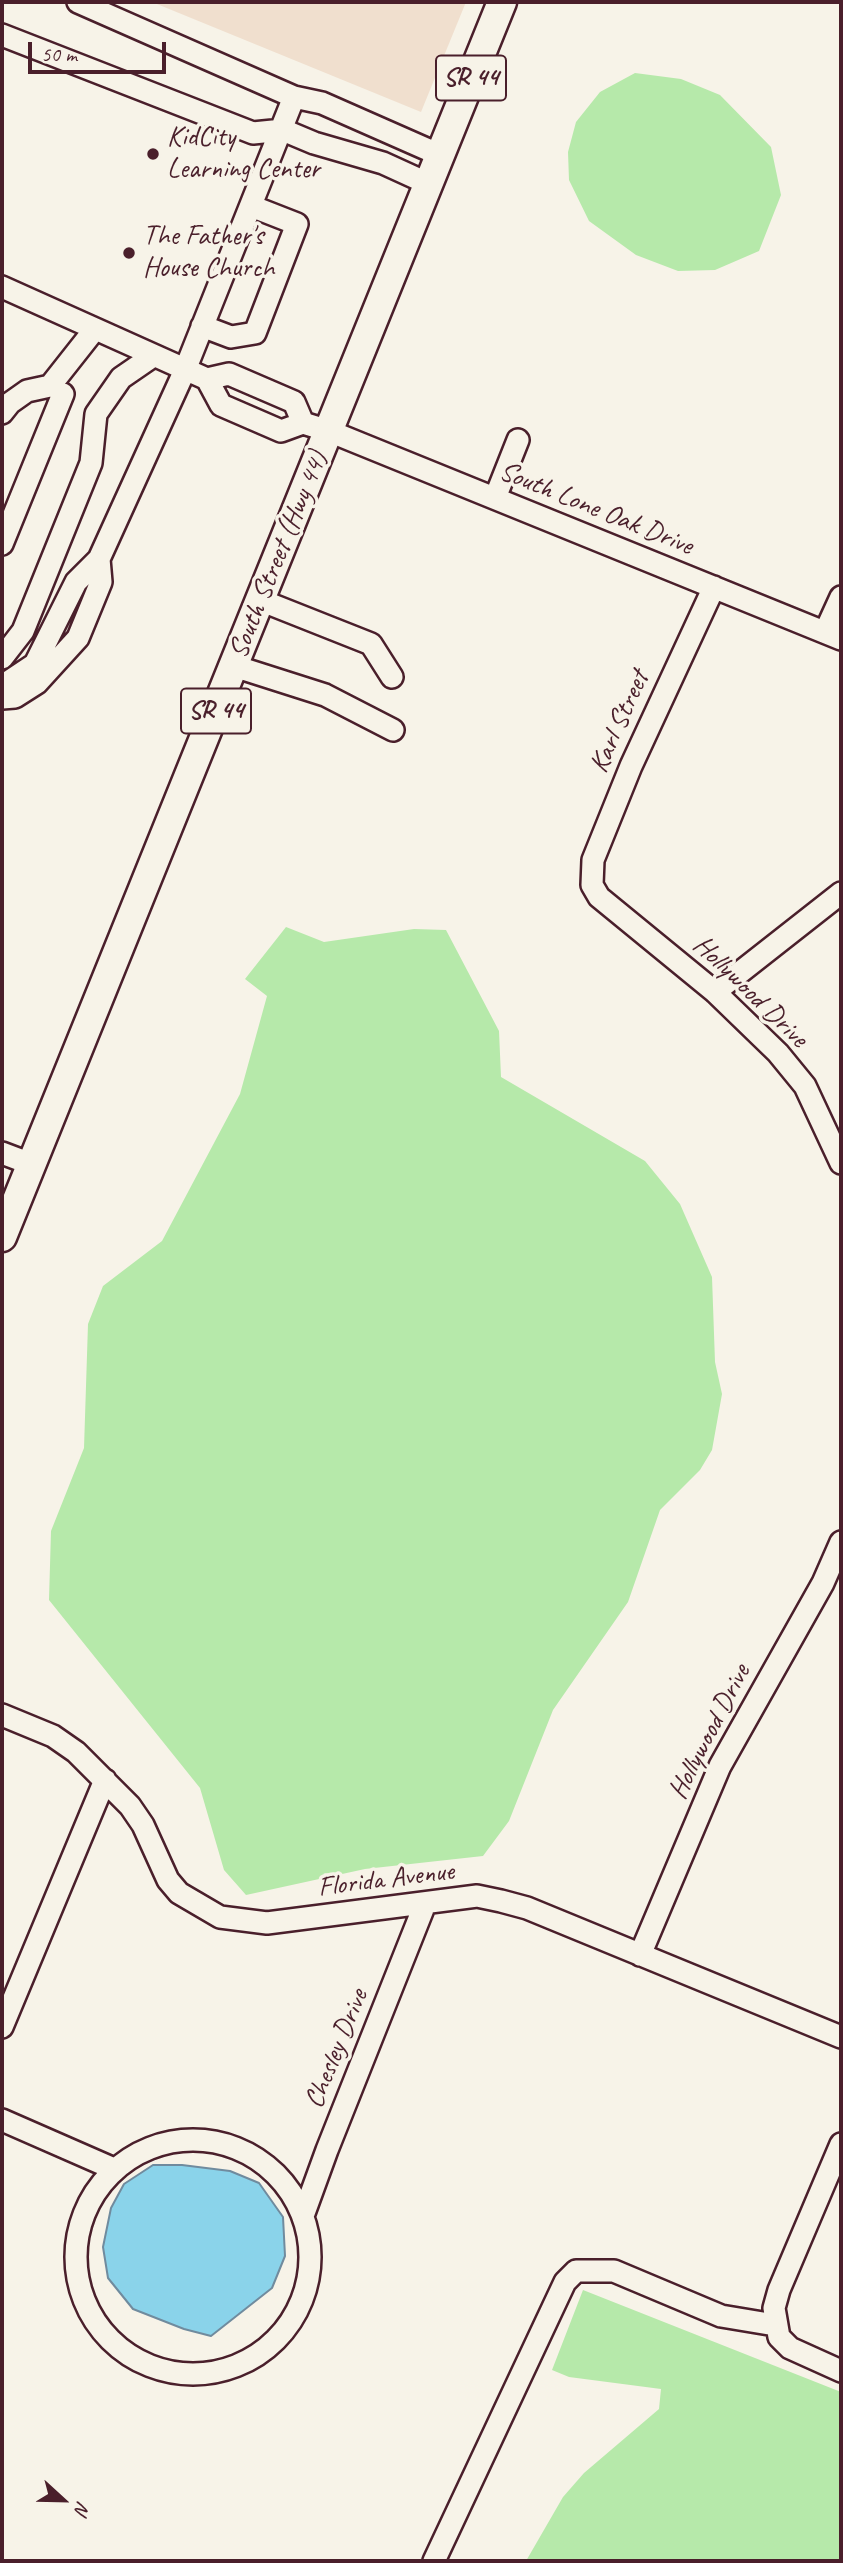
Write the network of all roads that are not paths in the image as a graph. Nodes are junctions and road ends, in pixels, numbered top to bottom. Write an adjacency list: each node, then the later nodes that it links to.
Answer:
1 (79, 2): 4 (street)
2 (502, 2): 6 (main road, SR 44)
3 (2, 35): 5 (street)
4 (295, 97): 5 (street); 6 (street)
5 (283, 130): 7 (street); 8 (street)
6 (440, 155): 7 (main road, SR 44)
7 (429, 184): 18 (main road, South Street (Hwy 44) / SR 44)
8 (251, 206): 10 (street); 10 (street)
9 (2, 287): 11 (street)
10 (202, 326): 13 (street)
11 (95, 329): 12 (street); 15 (street)
12 (153, 356): 13 (street); 17 (street)
13 (185, 370): 14 (street); 22 (street)
14 (207, 379): 18 (street); 18 (street)
15 (57, 390): 16 (street); 17 (street); 21 (street)
16 (2, 413)
17 (96, 414): 27 (street)
18 (316, 427): 20 (street, South Lone Oak Drive); 25 (main road, South Street (Hwy 44) / SR 44)
19 (518, 440): 20 (street)
20 (495, 498): 23 (street, South Lone Oak Drive)
21 (2, 544)
22 (99, 559): 30 (street); 31 (street)
23 (714, 587): 26 (street, South Lone Oak Drive); 33 (street, Karl Street)
24 (841, 597): 26 (street)
25 (260, 600): 28 (main road, South Street (Hwy 44) / SR 44); 29 (street)
26 (833, 636)
27 (2, 658)
28 (234, 666): 32 (street); 38 (main road, South Street (Hwy 44) / SR 44)
29 (392, 677)
30 (2, 686)
31 (2, 698)
32 (393, 730)
33 (592, 885): 35 (street, Hollywood Drive)
34 (841, 893): 35 (street)
35 (715, 992): 37 (street, Hollywood Drive)
36 (2, 1153): 38 (street)
37 (841, 1163)
38 (31, 1164): 39 (main road, South Street (Hwy 44) / SR 44)
39 (2, 1237)
40 (841, 1542): 44 (street, Hollywood Drive)
41 (2, 1715): 42 (street, Florida Avenue)
42 (104, 1780): 43 (street, Florida Avenue); 45 (street)
43 (425, 1903): 44 (street, Florida Avenue); 50 (street, Chesley Drive)
44 (640, 1955): 46 (street, Florida Avenue)
45 (2, 2027)
46 (841, 2037)
47 (2, 2120): 49 (street)
48 (841, 2144): 51 (street)
49 (114, 2169): 50 (street); 50 (street)
50 (303, 2216)
51 (775, 2325): 52 (street); 53 (street)
52 (841, 2371)
53 (433, 2561)

